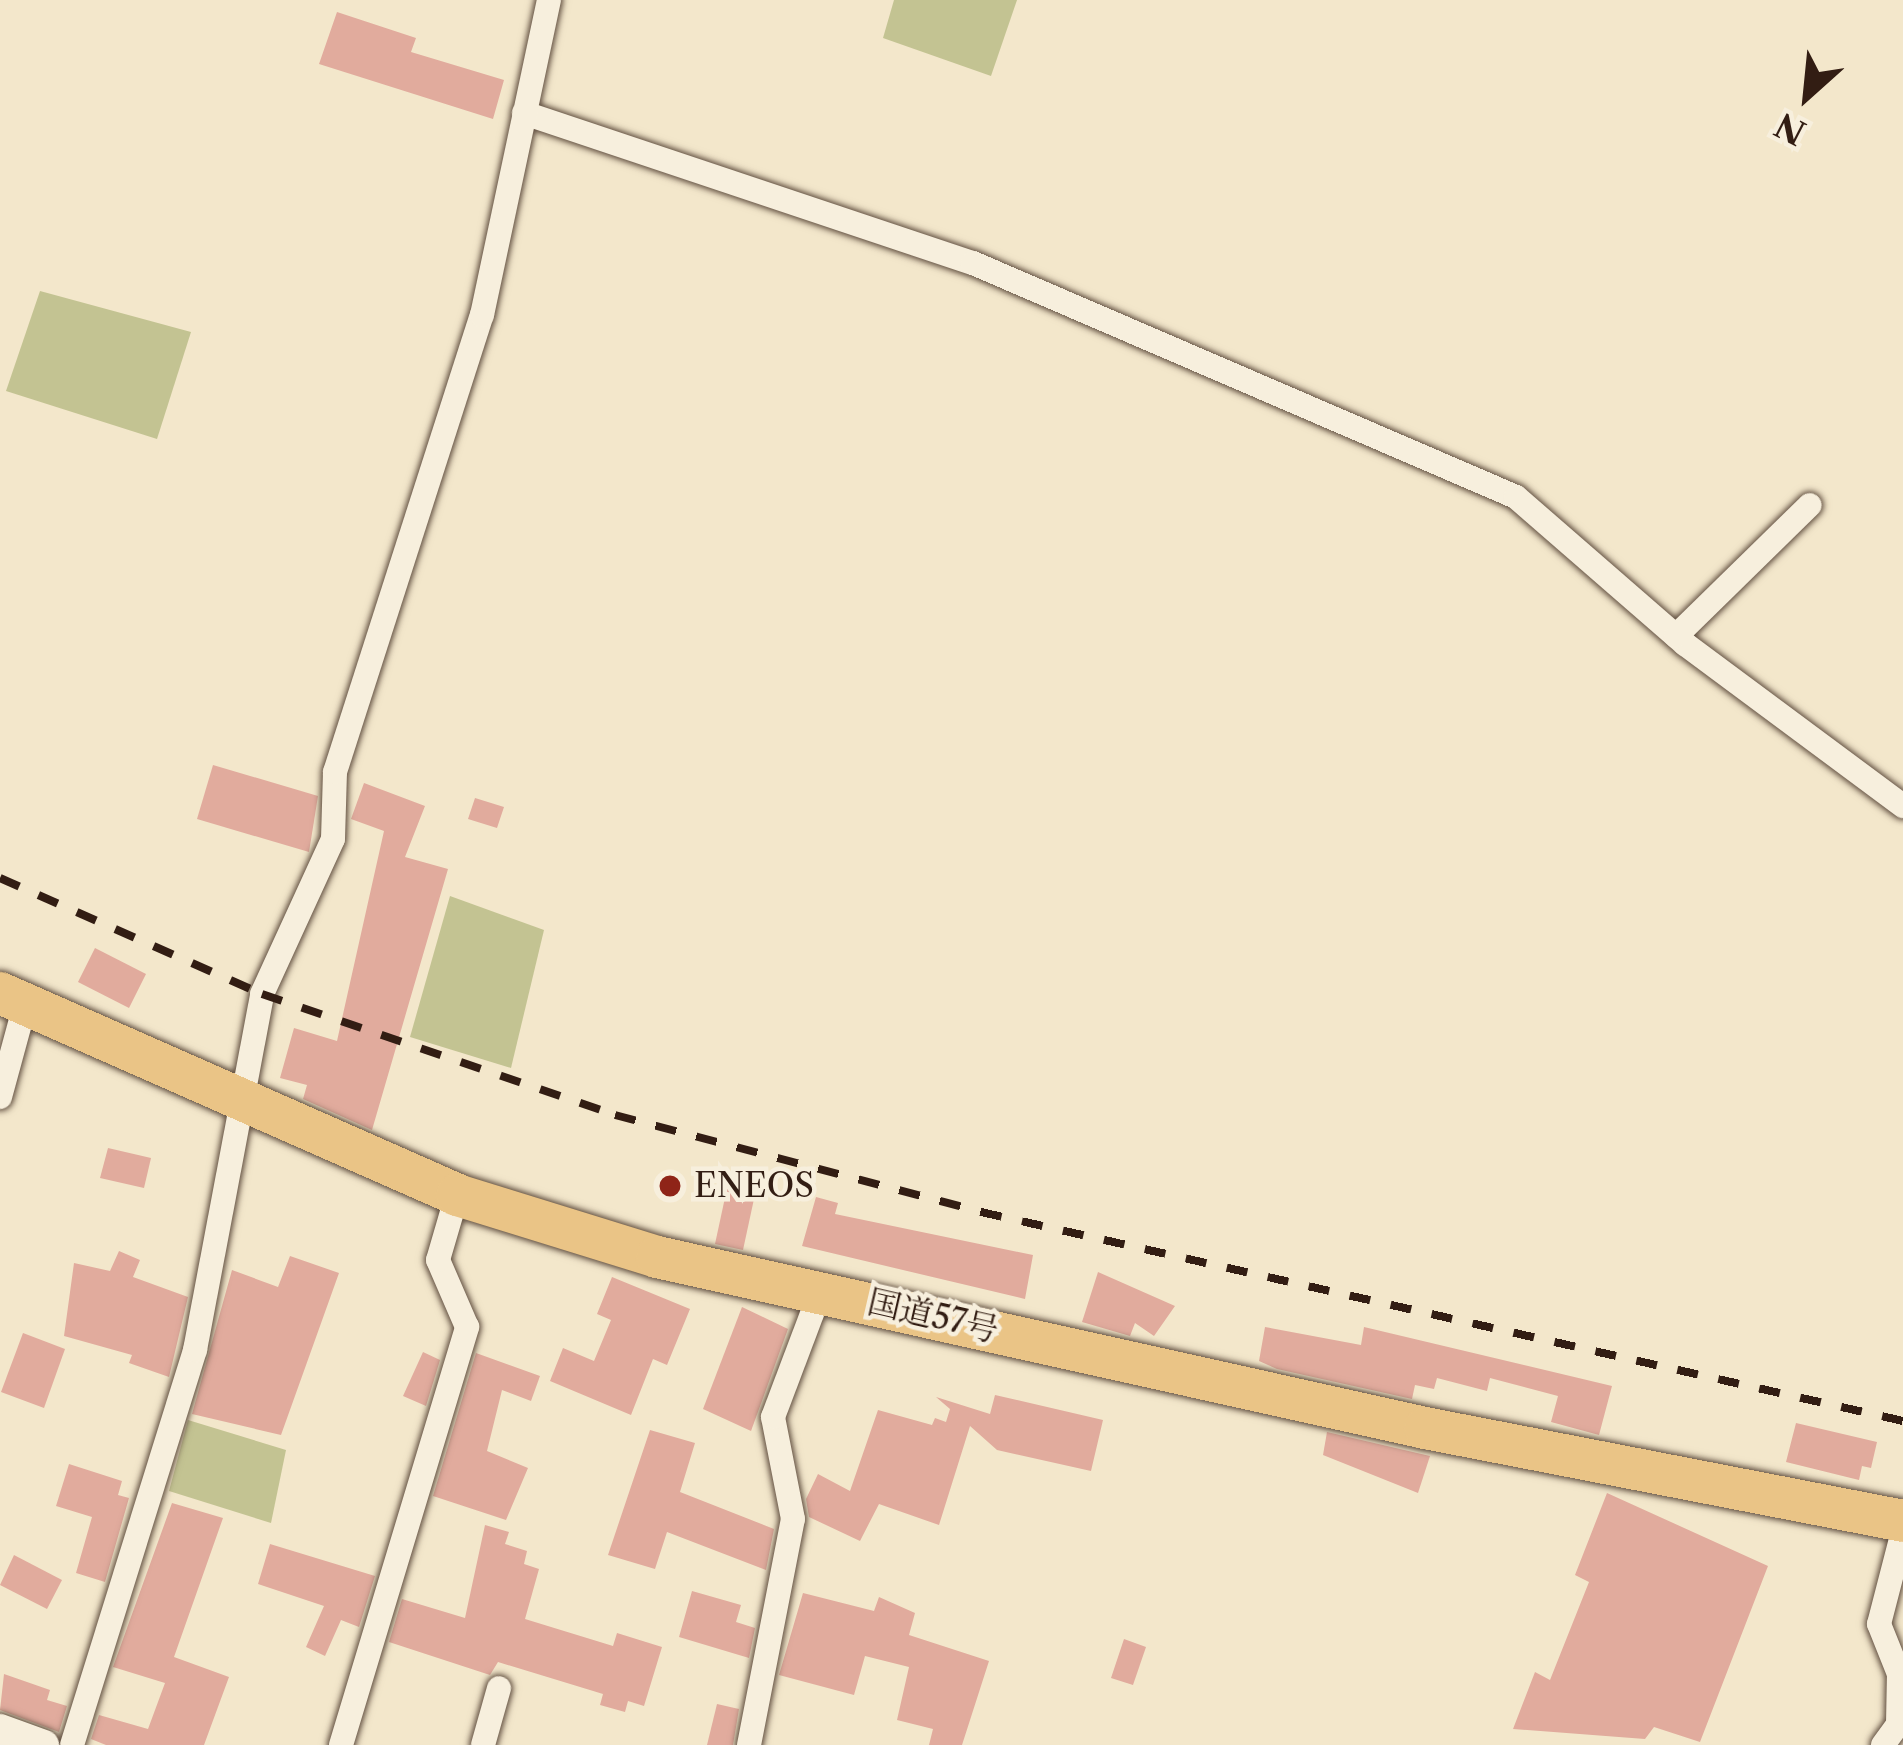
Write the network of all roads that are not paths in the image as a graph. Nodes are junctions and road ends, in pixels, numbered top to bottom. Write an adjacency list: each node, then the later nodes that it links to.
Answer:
1 (549, 0): 2 (street)
2 (524, 113): 4 (street); 8 (street)
3 (1810, 505): 4 (street)
4 (1676, 636): 5 (street)
5 (1903, 806)
6 (13, 999): 7 (street); 8 (highway, 国道57号)
7 (0, 1097)
8 (240, 1104): 9 (highway, 国道57号); 16 (street)
9 (458, 1195): 10 (highway, 国道57号); 17 (street)
10 (821, 1290): 11 (highway, 国道57号); 19 (street)
11 (1903, 1521)
12 (1903, 1531): 20 (street)
13 (499, 1688): 18 (street)
14 (0, 1729): 15 (street)
15 (44, 1745)
16 (72, 1745)
17 (341, 1745)
18 (482, 1745)
19 (749, 1745)
20 (1882, 1745)

